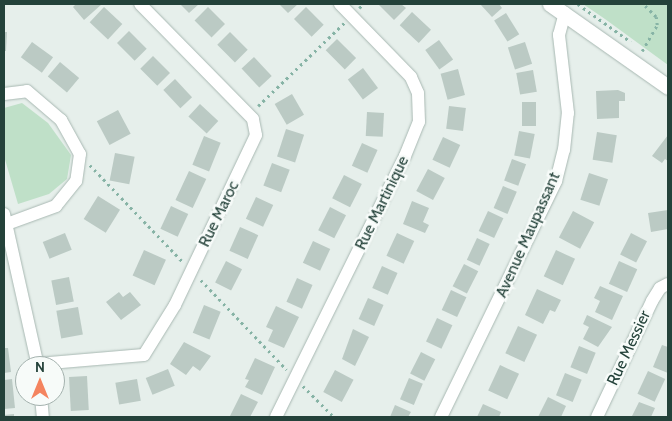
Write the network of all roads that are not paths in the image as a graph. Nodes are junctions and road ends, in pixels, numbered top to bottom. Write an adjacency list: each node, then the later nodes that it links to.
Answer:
1 (140, 4): 10 (street, Rue Maroc)
2 (340, 4): 11 (street, Rue Martinique)
3 (550, 4): 4 (street)
4 (565, 13): 5 (street); 12 (street, Avenue Maupassant)
5 (668, 87)
6 (4, 94): 7 (street)
7 (5, 219): 9 (street)
8 (668, 284): 13 (street, Rue Messier)
9 (36, 356)
10 (65, 362)
11 (276, 417)
12 (441, 417)
13 (597, 417)

